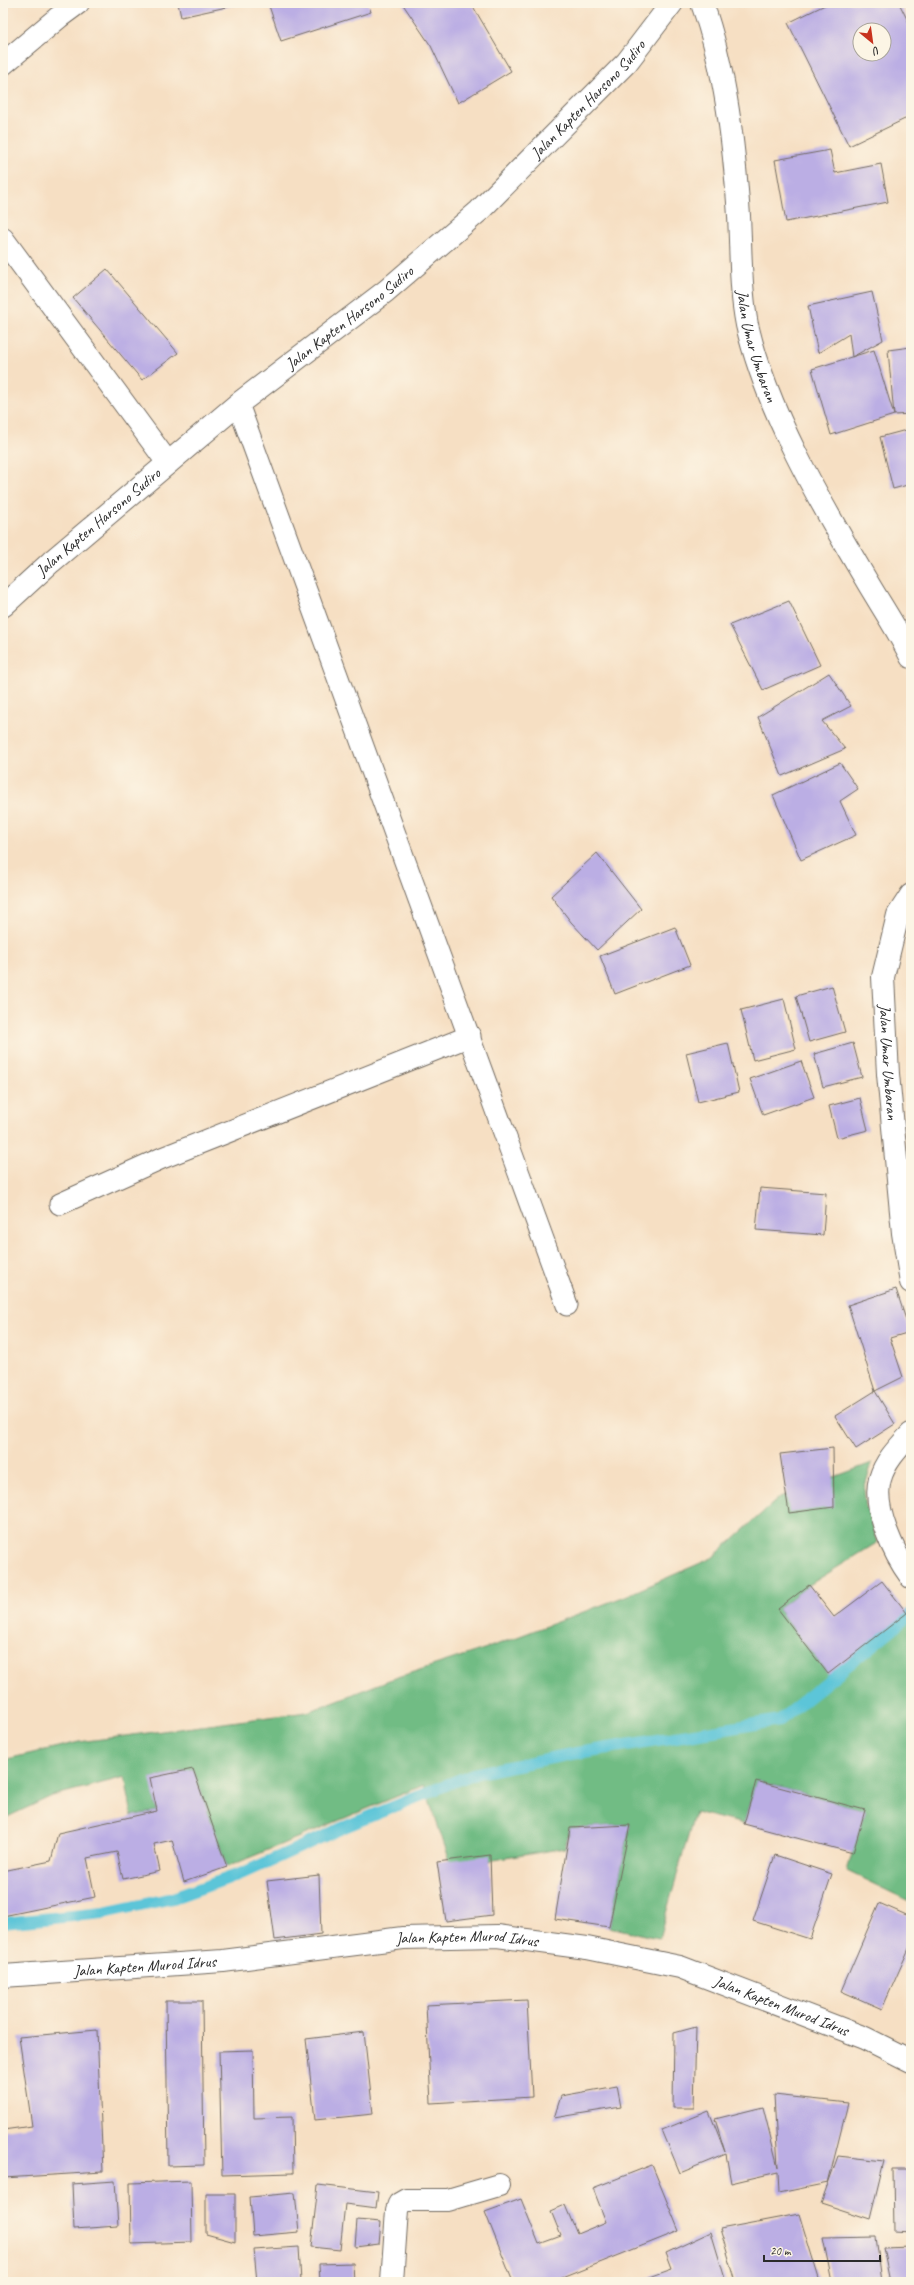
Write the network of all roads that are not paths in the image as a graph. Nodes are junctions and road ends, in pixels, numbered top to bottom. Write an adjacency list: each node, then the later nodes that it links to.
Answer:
1 (78, 3): 4 (street)
2 (672, 3): 6 (street, Jalan Kapten Harsono Sudiro)
3 (702, 3): 9 (street, Jalan Umar Umbaran)
4 (3, 64)
5 (3, 239): 7 (street)
6 (238, 404): 7 (street, Jalan Kapten Harsono Sudiro); 12 (lane)
7 (168, 463): 8 (street, Jalan Kapten Harsono Sudiro)
8 (3, 606)
9 (911, 657)
10 (911, 895): 11 (street, Jalan Umar Umbaran)
11 (902, 930): 14 (street, Jalan Umar Umbaran)
12 (470, 1036): 13 (lane); 15 (lane)
13 (60, 1204)
14 (911, 1282)
15 (567, 1306)
16 (911, 1434): 17 (street)
17 (911, 1577)
18 (3, 1976): 19 (street, Jalan Kapten Murod Idrus)
19 (911, 2061)
20 (500, 2186): 21 (street)
21 (392, 2282)

